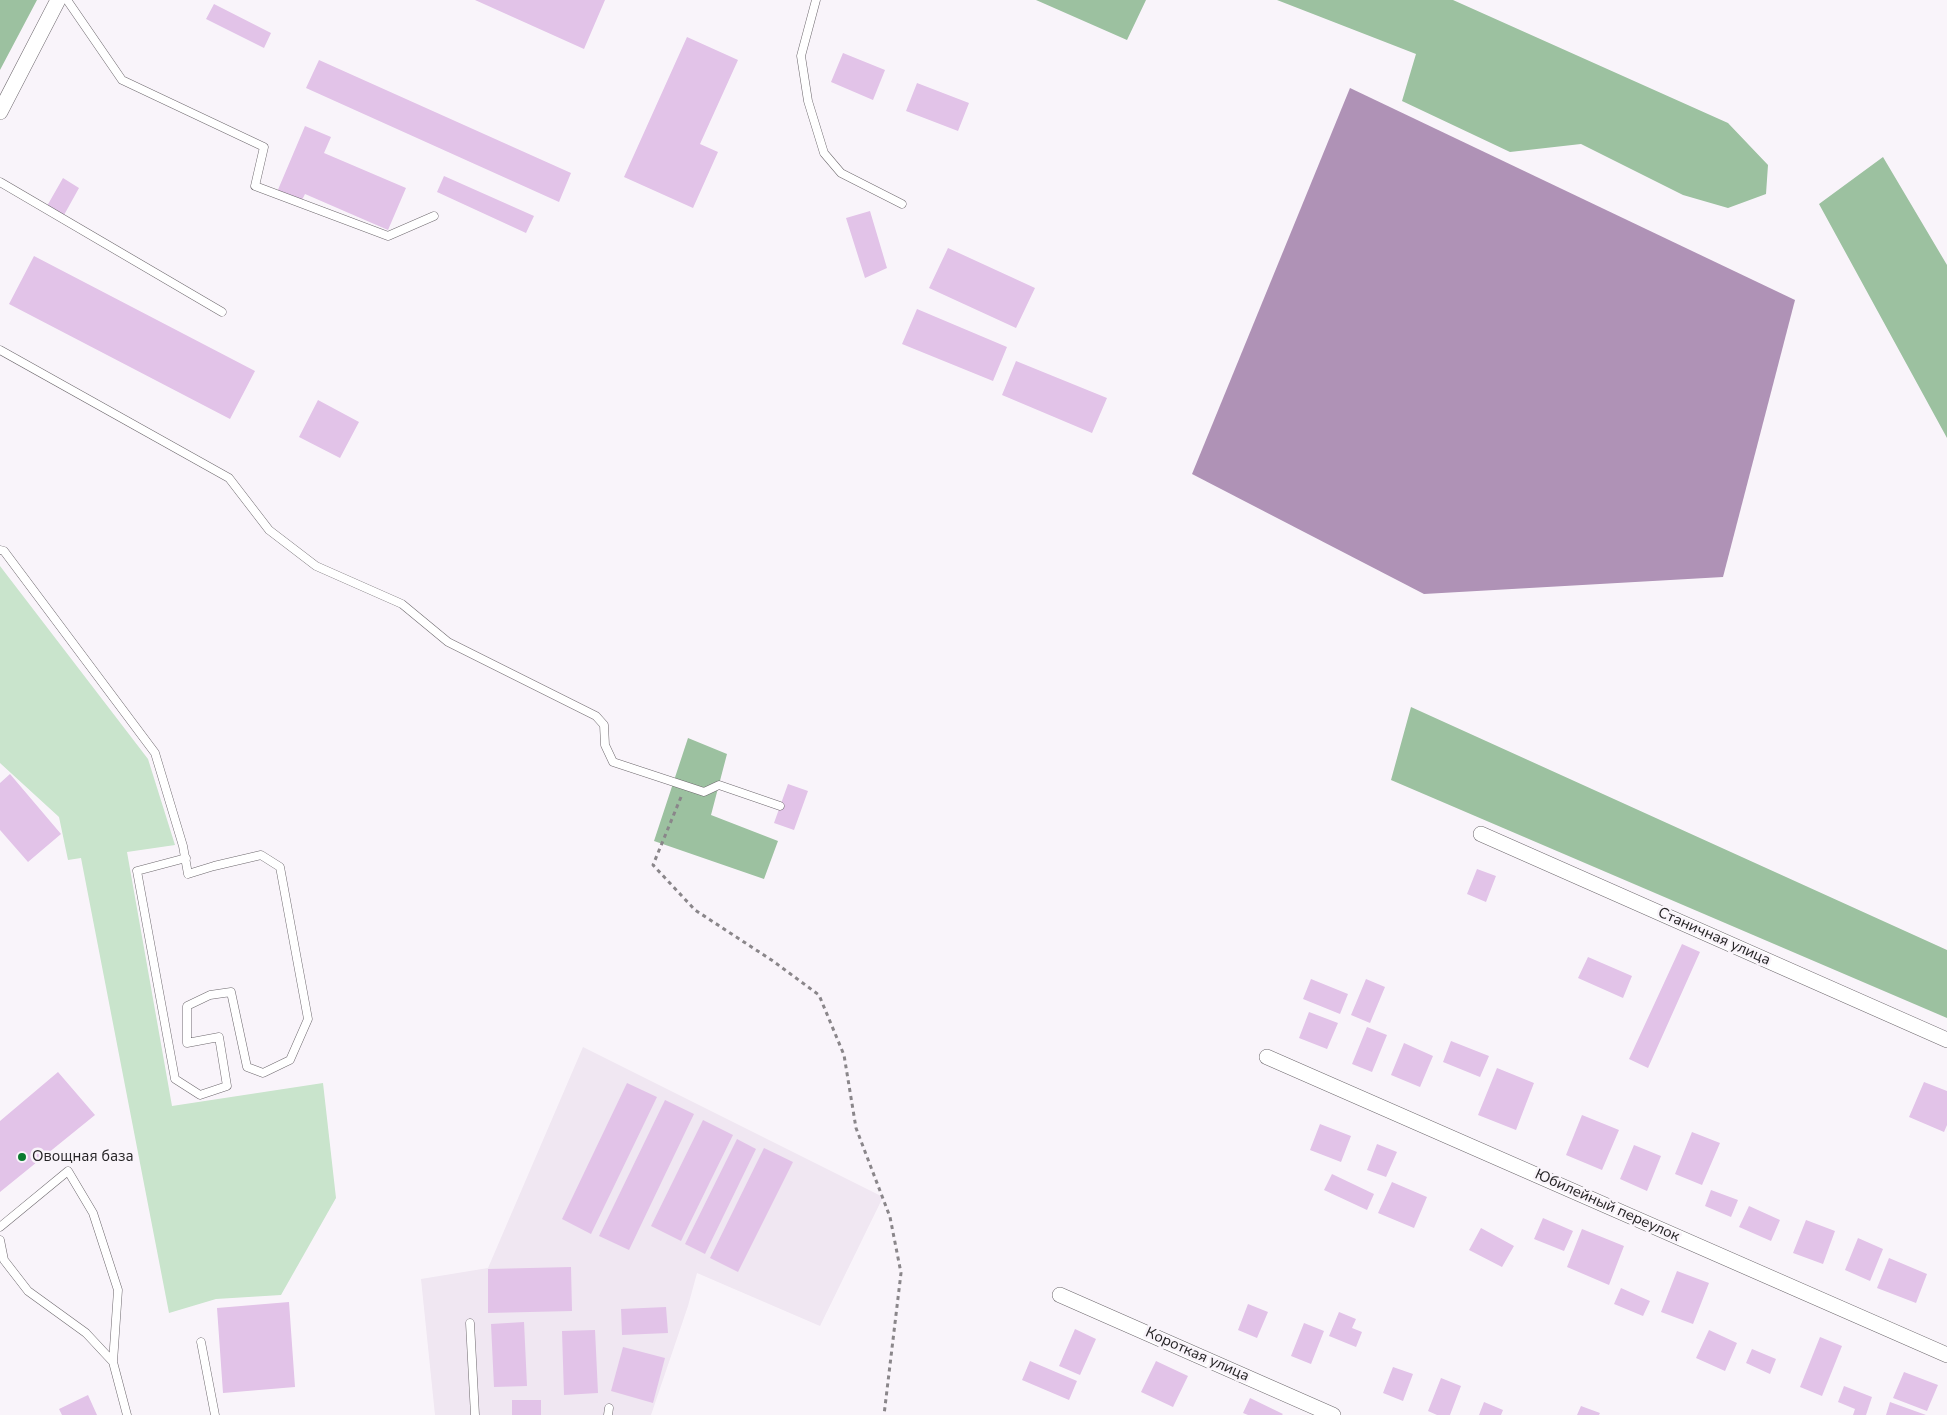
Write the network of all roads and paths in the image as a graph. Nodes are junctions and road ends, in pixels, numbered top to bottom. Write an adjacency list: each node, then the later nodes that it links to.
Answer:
1 (58, 0): 4 (street)
2 (67, 0): 7 (lane)
3 (816, 0): 6 (lane)
4 (0, 112)
5 (0, 182): 8 (lane)
6 (902, 204)
7 (434, 216)
8 (222, 312)
9 (0, 350): 11 (lane)
10 (0, 550): 14 (lane)
11 (684, 786): 12 (lane); 27 (path)
12 (780, 806)
13 (1481, 834): 15 (street, Станичная улица)
14 (186, 858): 14 (lane)
15 (1947, 1040)
16 (1267, 1057): 22 (street, Юбилейный переулок)
17 (0, 1227): 23 (lane)
18 (0, 1240): 23 (lane)
19 (1060, 1296): 28 (street, Короткая улица)
20 (470, 1323): 26 (lane)
21 (201, 1342): 25 (lane)
22 (1947, 1355)
23 (113, 1362): 24 (lane)
24 (127, 1415)
25 (215, 1415)
26 (475, 1415)
27 (884, 1415)
28 (1333, 1415)

